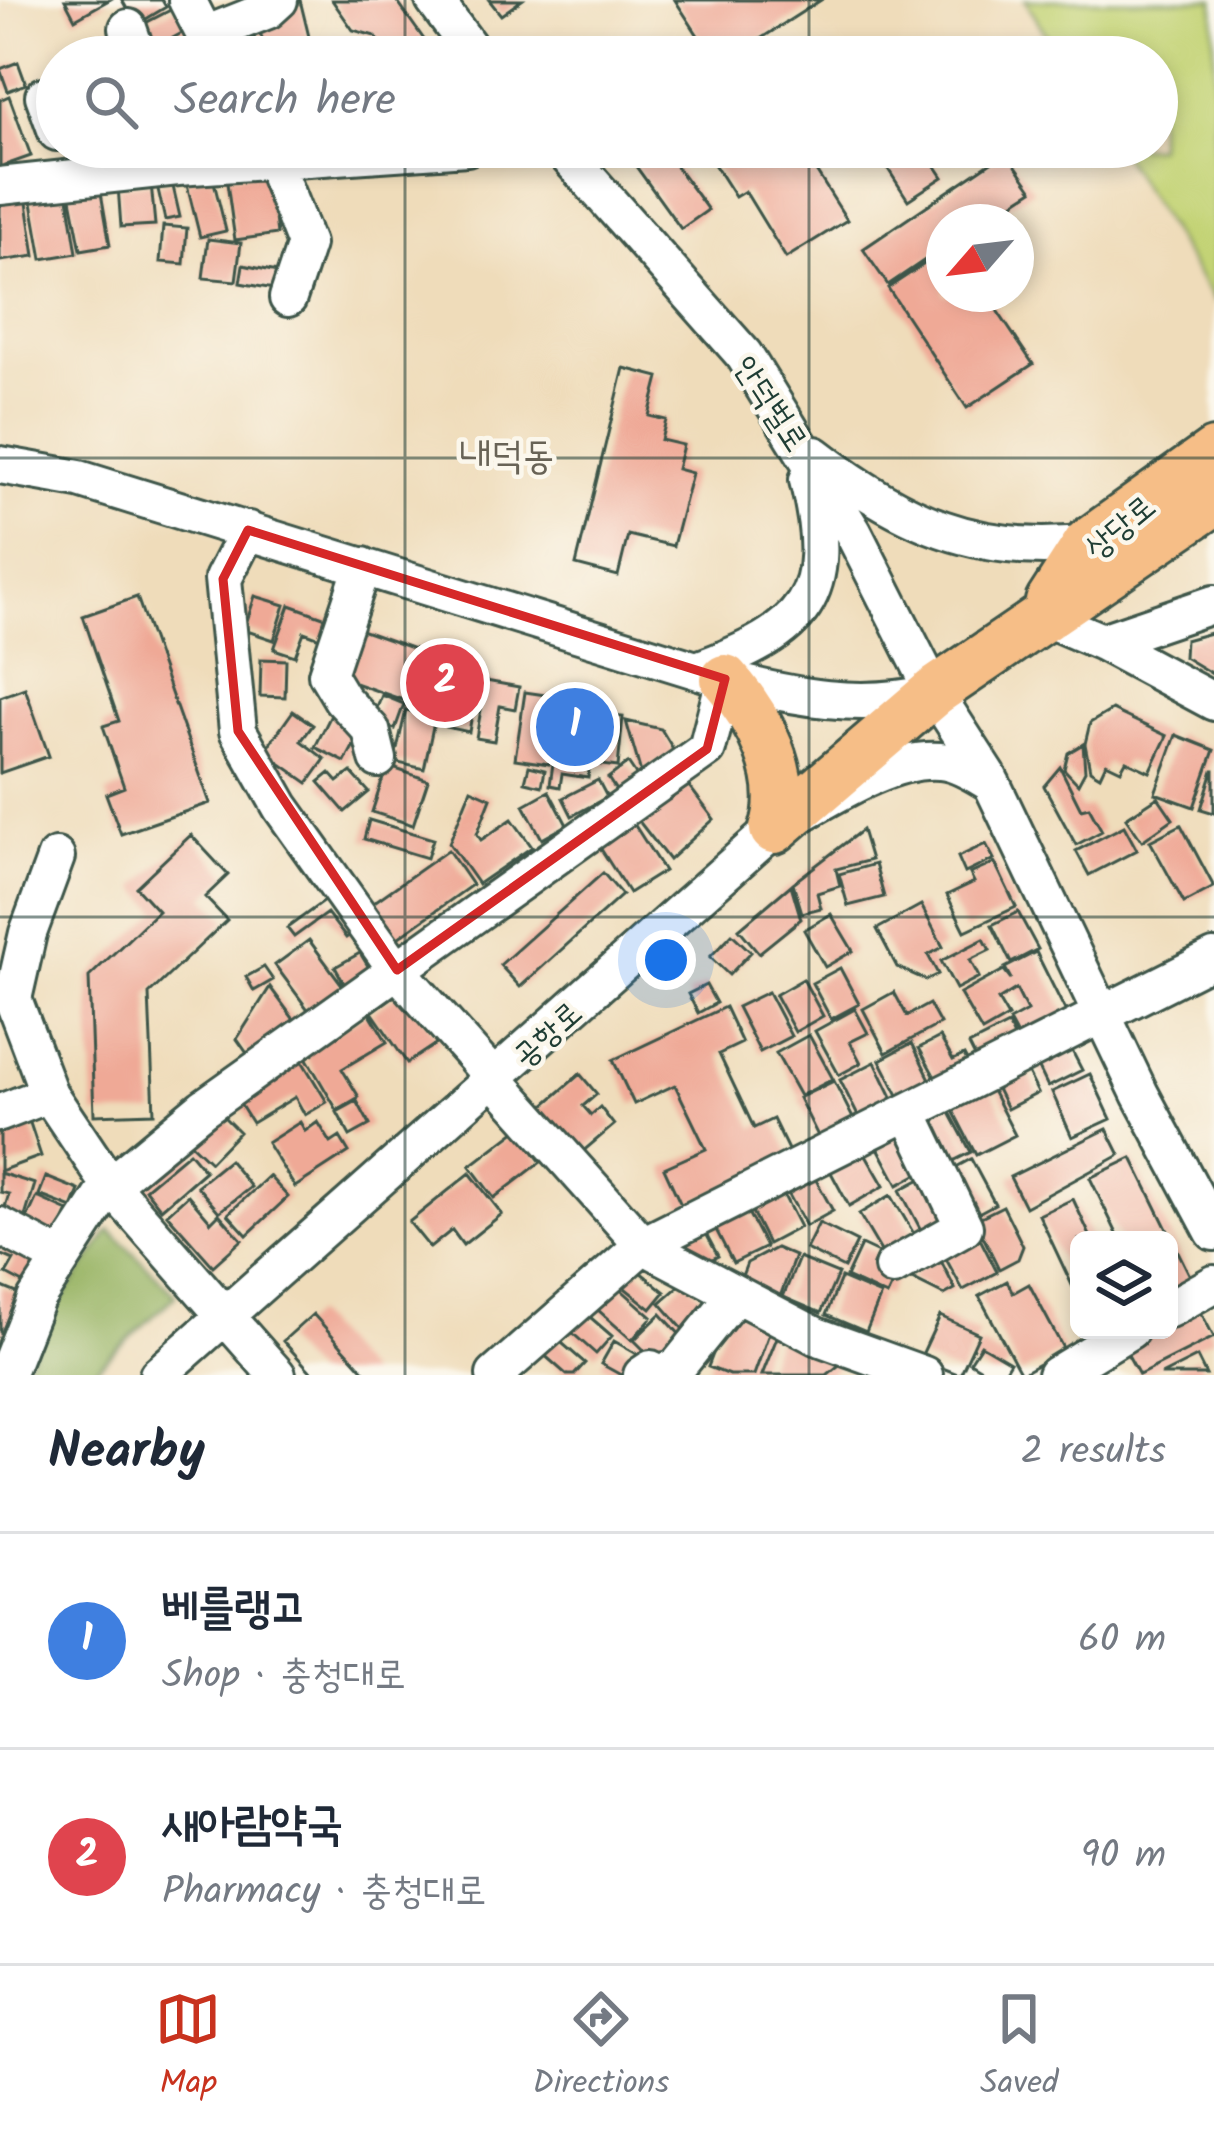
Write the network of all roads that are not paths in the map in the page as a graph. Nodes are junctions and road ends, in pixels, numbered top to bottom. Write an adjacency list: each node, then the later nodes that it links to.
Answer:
1 (187, 0): 2 (street)
2 (279, 0)
3 (434, 0): 4 (street)
4 (461, 36)
5 (53, 168): 8 (street)
6 (276, 168): 9 (street)
7 (578, 168): 10 (street, 안덕벌로)
8 (0, 186)
9 (288, 298)
10 (798, 442): 15 (street); 20 (street); 21 (street, 안덕벌로)
11 (1214, 453): 15 (main road, 상당로)
12 (0, 465): 14 (street)
13 (1214, 501): 18 (main road, 상당로)
14 (248, 530): 16 (street); 28 (street)
15 (1088, 543): 18 (main road, 상당로)
16 (362, 566): 20 (street); 23 (street)
17 (1214, 604): 19 (street)
18 (1041, 616): 19 (street); 21 (main road, 상당로)
19 (1102, 642): 22 (street)
20 (711, 675): 21 (street); 25 (main road); 28 (street)
21 (934, 692): 24 (street, 안덕벌로); 25 (main road, 공항로)
22 (1214, 702)
23 (378, 759)
24 (992, 784): 25 (street); 29 (street, 안덕벌로)
25 (774, 829): 30 (street, 공항로)
26 (56, 857): 31 (street)
27 (1214, 958): 29 (street)
28 (397, 970): 30 (street); 34 (street)
29 (1102, 1012): 33 (street); 36 (street, 안덕벌로)
30 (496, 1078): 37 (street); 43 (street, 공항로)
31 (49, 1094): 32 (street); 34 (street)
32 (0, 1113)
33 (909, 1113): 37 (street); 39 (street)
34 (110, 1185): 38 (street); 43 (street)
35 (0, 1226): 38 (street)
36 (1214, 1232)
37 (643, 1245): 41 (street); 48 (street)
38 (62, 1259): 45 (street)
39 (893, 1268)
40 (1214, 1283): 42 (street)
41 (736, 1294): 49 (street); 50 (street)
42 (1178, 1304)
43 (226, 1314): 46 (street, 공항로); 47 (street)
44 (1115, 1339): 51 (street)
45 (5, 1375)
46 (158, 1375)
47 (277, 1375)
48 (495, 1375)
49 (642, 1375)
50 (924, 1375)
51 (1056, 1375)

